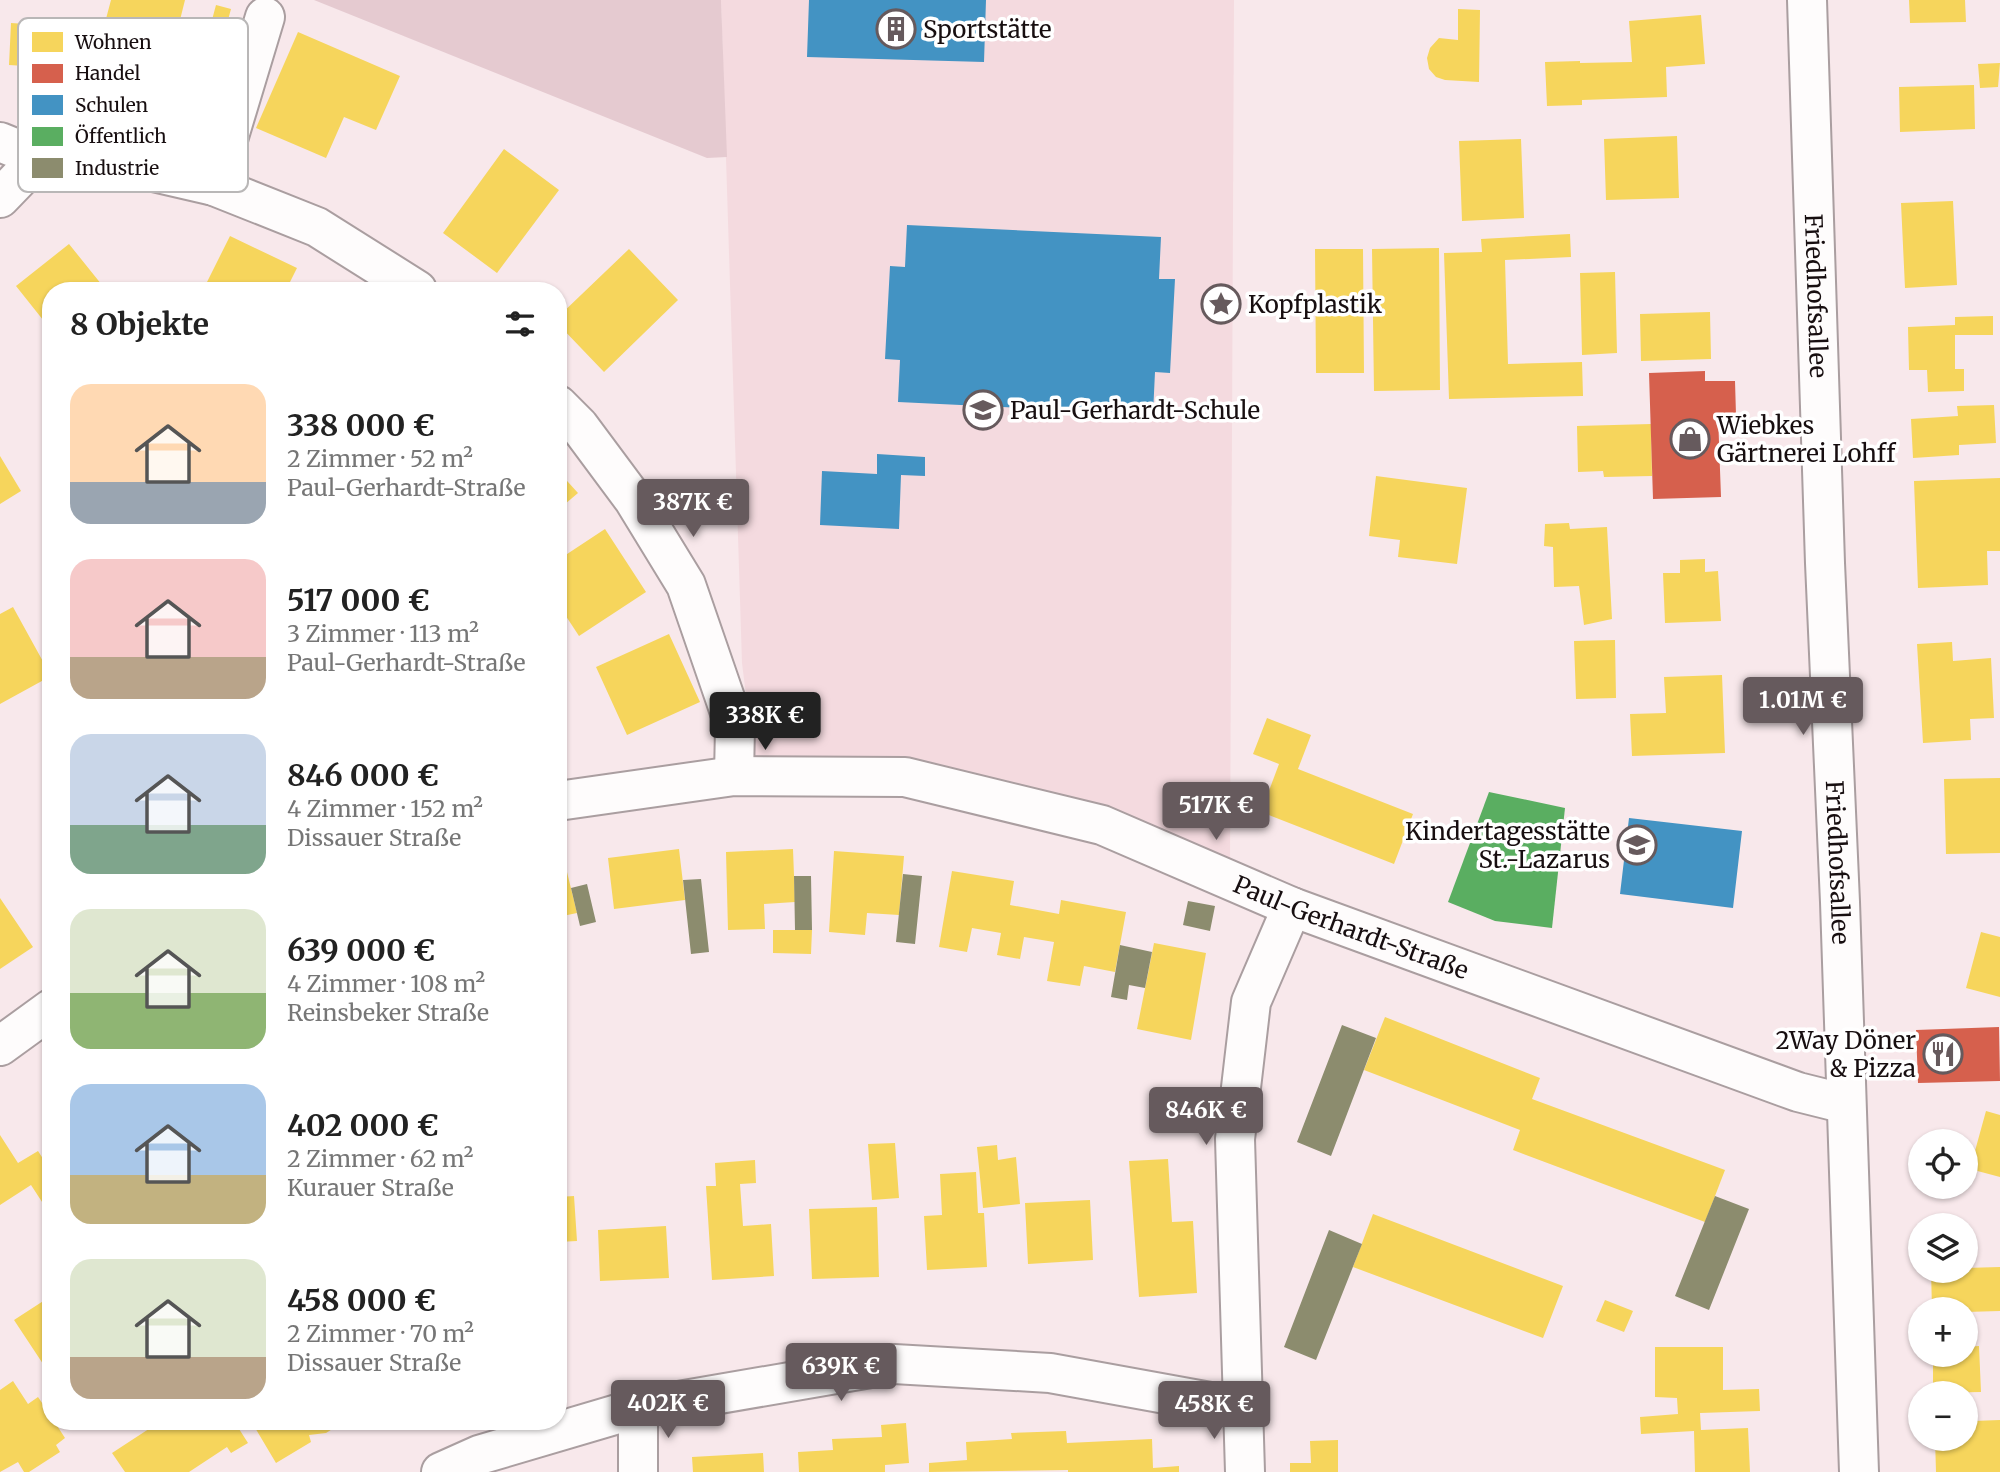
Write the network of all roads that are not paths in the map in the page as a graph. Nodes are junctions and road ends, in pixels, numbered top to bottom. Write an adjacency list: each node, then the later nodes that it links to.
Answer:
1 (1807, 0): 16 (street, Friedhofsallee)
2 (265, 17): 3 (street)
3 (248, 74)
4 (0, 142): 5 (street)
5 (18, 149)
6 (18, 179): 8 (street)
7 (230, 192): 9 (street)
8 (0, 198)
9 (404, 282)
10 (567, 414): 11 (street)
11 (734, 776): 12 (street, Paul-Gerhardt-Straße); 13 (street, Paul-Gerhardt-Straße)
12 (567, 800)
13 (1292, 906): 16 (street, Paul-Gerhardt-Straße); 18 (street)
14 (42, 1015): 15 (street)
15 (2, 1041)
16 (1846, 1104): 24 (street, Friedhofsallee)
17 (638, 1408): 18 (street); 19 (street); 22 (street)
18 (1243, 1408): 23 (street)
19 (567, 1429)
20 (564, 1430): 21 (street)
21 (441, 1472)
22 (638, 1472)
23 (1245, 1472)
24 (1859, 1472)

